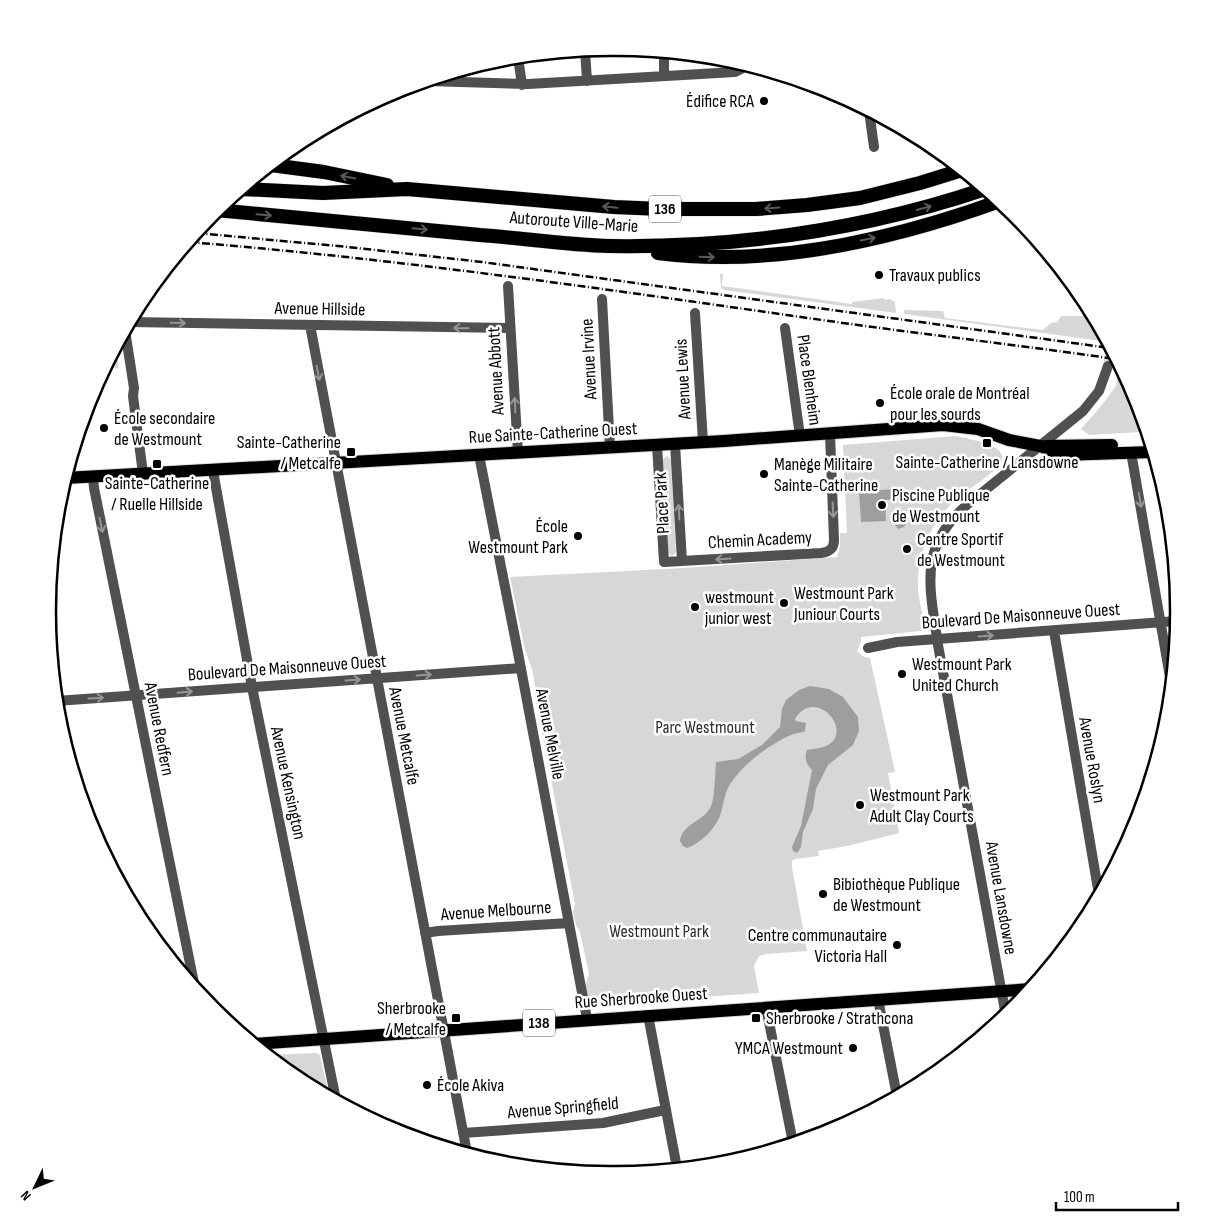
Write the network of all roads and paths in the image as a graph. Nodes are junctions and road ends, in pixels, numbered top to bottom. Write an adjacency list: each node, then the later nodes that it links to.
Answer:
1 (585, 57): 7 (street)
2 (664, 58): 5 (street)
3 (519, 64): 8 (street)
4 (738, 70): 5 (street)
5 (664, 76): 7 (street)
6 (449, 81): 8 (street)
7 (587, 81): 8 (street)
8 (522, 84)
9 (870, 119): 10 (street)
10 (874, 147)
11 (281, 165): 14 (highway, one-way to 11)
12 (955, 172): 14 (highway, Autoroute Ville-Marie / 136, one-way to 14)
13 (251, 189): 14 (highway, Autoroute Ville-Marie / 136)
14 (407, 189)
15 (978, 191): 18 (highway, Autoroute Ville-Marie / 136, one-way to 15)
16 (991, 204): 18 (highway, one-way to 16)
17 (227, 211): 18 (highway, Autoroute Ville-Marie / 136, one-way to 18)
18 (607, 246)
19 (508, 286): 24 (street, Avenue Abbott)
20 (602, 299): 35 (street, Avenue Irvine)
21 (695, 313): 30 (street, Avenue Lewis)
22 (138, 322): 23 (street, Avenue Hillside, one-way to 23)
23 (310, 325): 24 (street, Avenue Hillside, one-way to 23); 40 (street, Avenue Metcalfe, one-way to 40)
24 (510, 328): 38 (street, Avenue Abbott, one-way to 24)
25 (785, 328): 29 (street, Place Blenheim)
26 (127, 341): 42 (street)
27 (1108, 366): 34 (street, Avenue Lansdowne)
28 (830, 434): 29 (main road, Rue Sainte-Catherine Ouest); 34 (main road, Rue Sainte-Catherine Ouest); 45 (street, Chemin Academy, one-way to 45)
29 (800, 436): 30 (main road, Rue Sainte-Catherine Ouest)
30 (703, 442): 32 (main road, Rue Sainte-Catherine Ouest)
31 (1143, 443): 34 (main road, Rue Sainte-Catherine Ouest)
32 (674, 444): 33 (main road, Rue Sainte-Catherine Ouest); 45 (street, Place Park, one-way to 32)
33 (656, 445): 35 (main road, Rue Sainte-Catherine Ouest); 46 (street, Place Park)
34 (1040, 446): 36 (main road, Rue Sainte-Catherine Ouest); 50 (street, Avenue Lansdowne)
35 (610, 448): 38 (main road, Rue Sainte-Catherine Ouest)
36 (1132, 452): 37 (main road, Rue Sainte-Catherine Ouest); 48 (street, one-way to 48)
37 (1146, 452)
38 (518, 453): 39 (main road, Rue Sainte-Catherine Ouest)
39 (479, 456): 40 (main road, Rue Sainte-Catherine Ouest); 53 (street, Avenue Melville)
40 (335, 464): 41 (main road, Rue Sainte-Catherine Ouest); 54 (street, Avenue Metcalfe)
41 (213, 471): 42 (main road, Rue Sainte-Catherine Ouest); 55 (street, Avenue Kensington)
42 (143, 474): 43 (main road, Rue Sainte-Catherine Ouest)
43 (93, 477): 44 (main road, Rue Sainte-Catherine Ouest); 56 (street, Avenue Redfern, one-way to 56)
44 (73, 478)
45 (682, 561): 46 (street, Chemin Academy)
46 (664, 562)
47 (1170, 621): 48 (street, Boulevard De Maisonneuve Ouest)
48 (1161, 622): 49 (street, Boulevard De Maisonneuve Ouest); 52 (street)
49 (1054, 631): 50 (street, Boulevard De Maisonneuve Ouest, one-way to 49); 58 (street, Avenue Roslyn)
50 (937, 639): 51 (street, Boulevard De Maisonneuve Ouest); 63 (street, Avenue Lansdowne)
51 (868, 648)
52 (1167, 661)
53 (521, 668): 54 (street, Boulevard De Maisonneuve Ouest, one-way to 53); 59 (street, Avenue Melville)
54 (376, 678): 55 (street, Boulevard De Maisonneuve Ouest, one-way to 54); 60 (street, Avenue Metcalfe)
55 (252, 687): 56 (street, Boulevard De Maisonneuve Ouest, one-way to 55); 70 (street, Avenue Kensington)
56 (136, 696): 57 (street, Boulevard De Maisonneuve Ouest, one-way to 56); 61 (street, Avenue Redfern)
57 (64, 701)
58 (1097, 884)
59 (569, 923): 60 (street, Avenue Melbourne); 68 (street, Avenue Melville)
60 (425, 933): 69 (street, Avenue Metcalfe)
61 (192, 975)
62 (1020, 990): 63 (main road, Rue Sherbrooke Ouest / 138)
63 (1002, 991): 64 (main road, Rue Sherbrooke Ouest / 138); 65 (street, Avenue Lansdowne)
64 (878, 999): 66 (main road, Rue Sherbrooke Ouest / 138); 72 (street)
65 (1004, 1006)
66 (766, 1007): 67 (main road, Rue Sherbrooke Ouest / 138); 76 (street)
67 (648, 1015): 68 (main road, Rue Sherbrooke Ouest / 138); 74 (street)
68 (587, 1019): 69 (main road, Rue Sherbrooke Ouest / 138)
69 (443, 1030): 70 (main road, Rue Sherbrooke Ouest / 138); 75 (street, Avenue Metcalfe)
70 (324, 1038): 71 (main road, Rue Sherbrooke Ouest / 138); 73 (street, Avenue Kensington)
71 (263, 1043)
72 (896, 1089)
73 (334, 1091)
74 (666, 1110): 75 (street, Avenue Springfield); 78 (street)
75 (463, 1133): 77 (street, Avenue Metcalfe)
76 (792, 1136)
77 (466, 1147)
78 (676, 1162)

